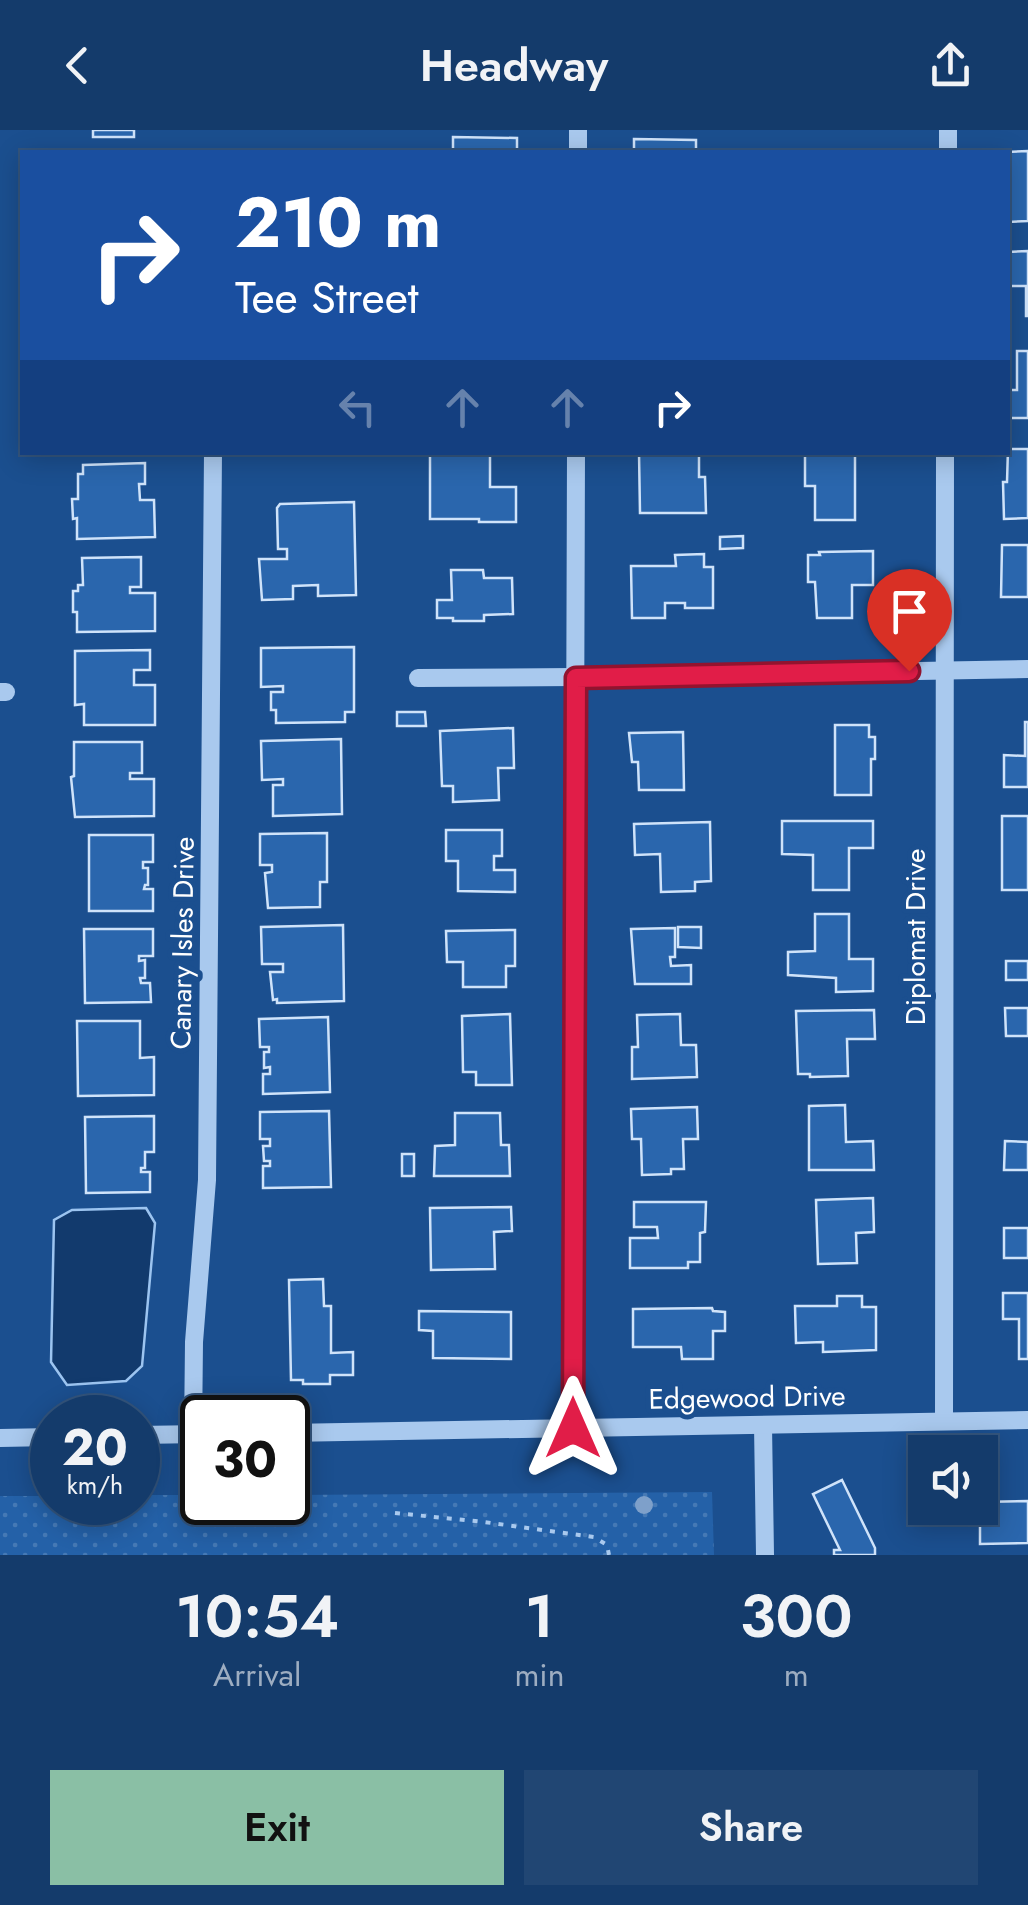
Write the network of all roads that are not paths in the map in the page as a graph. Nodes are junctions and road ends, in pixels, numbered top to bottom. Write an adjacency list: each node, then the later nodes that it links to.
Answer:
1 (213, 455): 8 (street, Canary Isles Drive)
2 (576, 455): 7 (street)
3 (944, 455): 5 (street, Diplomat Drive)
4 (1028, 669): 5 (street)
5 (943, 670): 7 (street); 10 (street, Diplomat Drive)
6 (418, 678): 7 (street)
7 (576, 678): 12 (street)
8 (196, 1395)
9 (1028, 1420): 10 (street, Edgewood Drive)
10 (944, 1421): 11 (street, Edgewood Drive)
11 (763, 1425): 12 (street, Edgewood Drive); 16 (street)
12 (573, 1428): 13 (street, Edgewood Drive)
13 (310, 1433)
14 (30, 1437): 15 (street)
15 (0, 1438)
16 (765, 1555)

